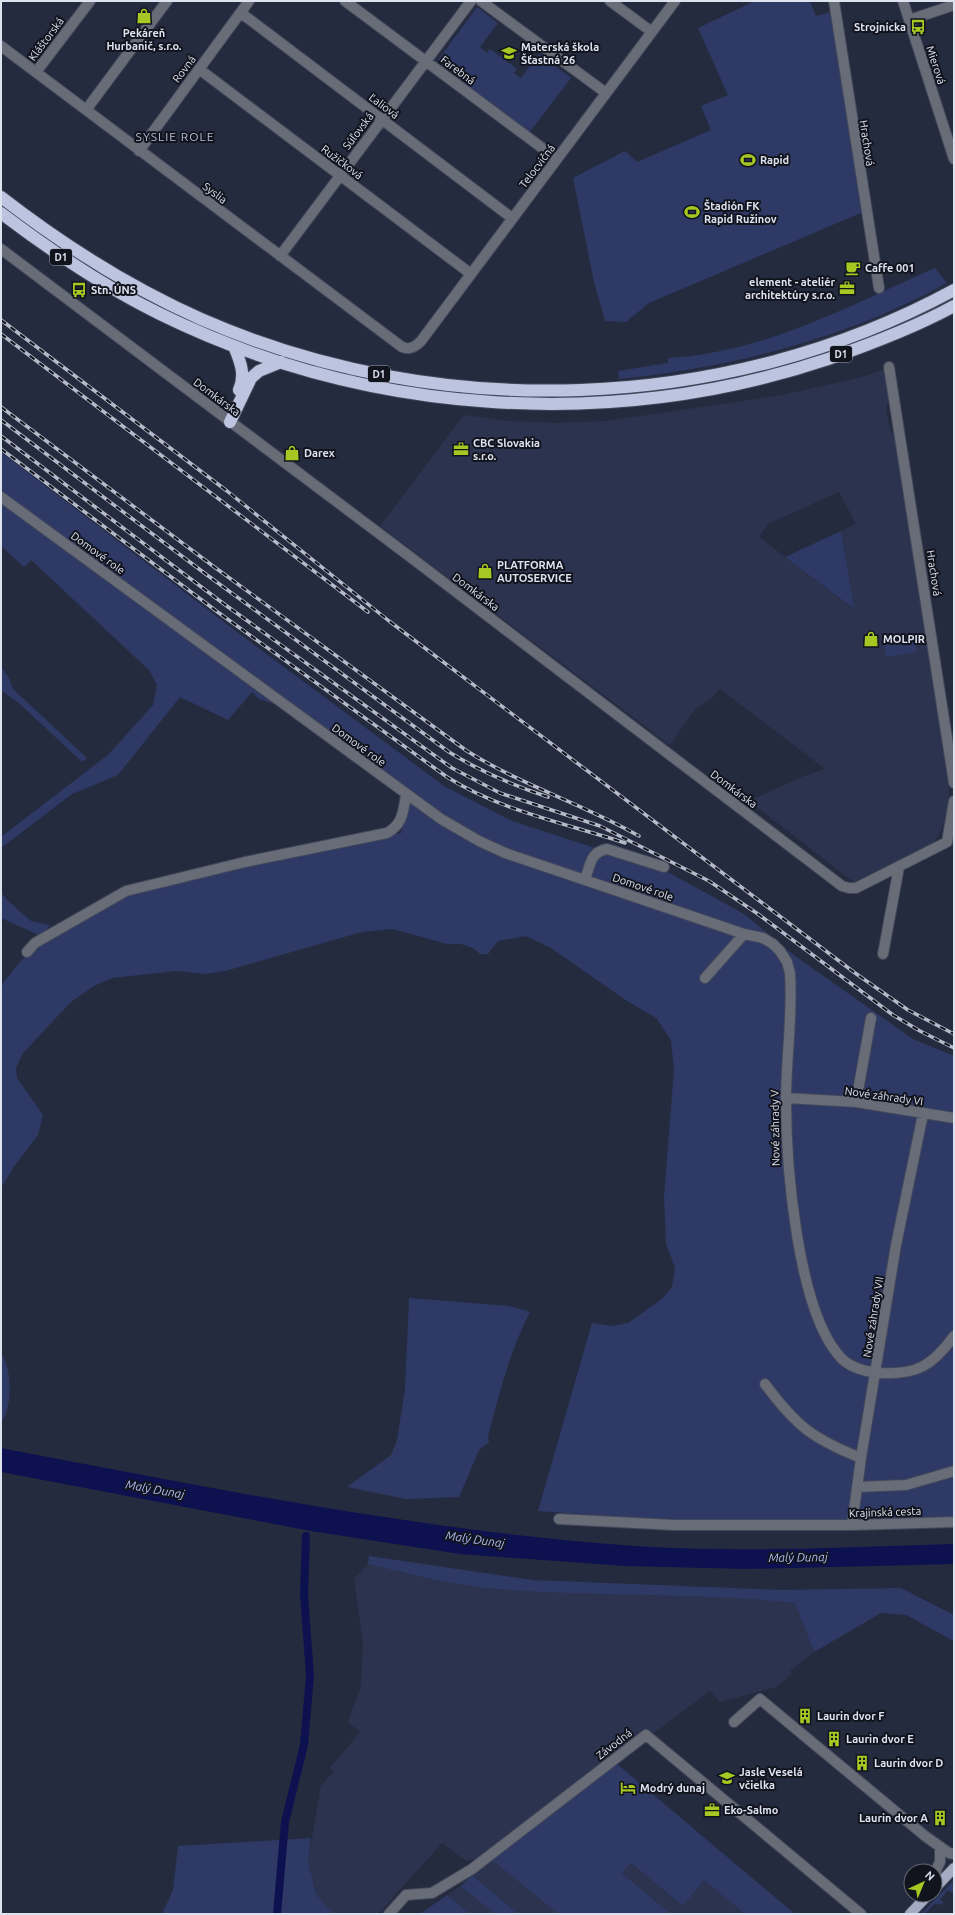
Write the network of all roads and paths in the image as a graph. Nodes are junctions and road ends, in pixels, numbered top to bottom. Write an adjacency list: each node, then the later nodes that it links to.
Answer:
1 (90, 1): 18 (street, Kláštorská)
2 (168, 1): 20 (street)
3 (249, 1): 12 (street, Rovná)
4 (345, 1): 16 (street, Farebná)
5 (471, 1): 16 (street, Súľovská)
6 (481, 1): 19 (street)
7 (610, 1): 14 (street)
8 (675, 1): 14 (street, Telocvičná)
9 (834, 1): 32 (street, Hrachová)
10 (904, 1): 13 (street, Mierová)
11 (954, 5): 13 (street)
12 (241, 13): 17 (street, Rovná); 21 (street, Ľaliová)
13 (909, 20): 24 (street, Mierová)
14 (652, 32): 19 (street, Telocvičná)
15 (1, 46): 18 (street, Syslia)
16 (425, 61): 21 (street, Súľovská); 23 (street, Farebná)
17 (199, 70): 22 (street, Rovná); 25 (street, Ružičková)
18 (36, 72): 20 (street, Syslia)
19 (606, 93): 23 (street, Telocvičná)
20 (86, 110): 22 (street, Syslia)
21 (382, 120): 25 (street, Súľovská); 28 (street, Ľaliová)
22 (139, 151): 30 (street, Syslia)
23 (557, 159): 28 (street, Telocvičná)
24 (954, 159)
25 (340, 175): 30 (street, Súľovská); 31 (street, Ružičková)
26 (1, 197): 33 (highway, D1)
27 (1, 213): 36 (highway, D1)
28 (512, 218): 31 (street, Telocvičná)
29 (1, 249): 39 (street, Domkárska)
30 (280, 256): 35 (street, Syslia)
31 (471, 274): 35 (street, Telocvičná)
32 (879, 288)
33 (954, 290)
34 (951, 307): 37 (highway, D1)
35 (418, 344)
36 (234, 346): 37 (highway, D1); 39 (highway)
37 (281, 362): 39 (highway)
38 (889, 367): 41 (street, Hrachová)
39 (228, 421): 46 (street, Domkárska)
40 (1, 497): 42 (street, Domové role)
41 (954, 783)
42 (406, 795): 47 (street, Domové role); 49 (street)
43 (954, 801): 44 (street)
44 (951, 842): 46 (street, Domkárska)
45 (664, 866): 47 (street)
46 (899, 867): 50 (street)
47 (585, 880): 48 (street, Domové role)
48 (744, 934): 51 (street); 53 (street, Nové záhrady V)
49 (26, 952)
50 (883, 954)
51 (705, 978)
52 (871, 1018): 54 (street)
53 (786, 1098): 54 (street, Nové záhrady VI); 59 (street, Nové záhrady V)
54 (856, 1102): 56 (street, Nové záhrady VI)
55 (954, 1107): 57 (street)
56 (923, 1114): 57 (street, Nové záhrady VI); 59 (street, Nové záhrady VII)
57 (953, 1117)
58 (954, 1336): 59 (street, Nové záhrady V)
59 (876, 1373): 61 (street, Nové záhrady VII)
60 (765, 1384): 61 (street)
61 (861, 1458): 63 (street, Nové záhrady VII)
62 (954, 1471): 63 (street)
63 (857, 1487): 66 (street, Nové záhrady VII)
64 (559, 1519): 66 (street, Krajinská cesta)
65 (954, 1522): 66 (street, Krajinská cesta)
66 (852, 1525)
67 (734, 1722): 68 (street)
68 (940, 1847): 69 (street); 70 (street)
69 (954, 1854)
70 (940, 1863)
71 (954, 1868): 72 (main road)
72 (943, 1880)
73 (920, 1903): 76 (main road)
74 (389, 1914): 75 (street, Závodná)
75 (861, 1914)
76 (910, 1914)

